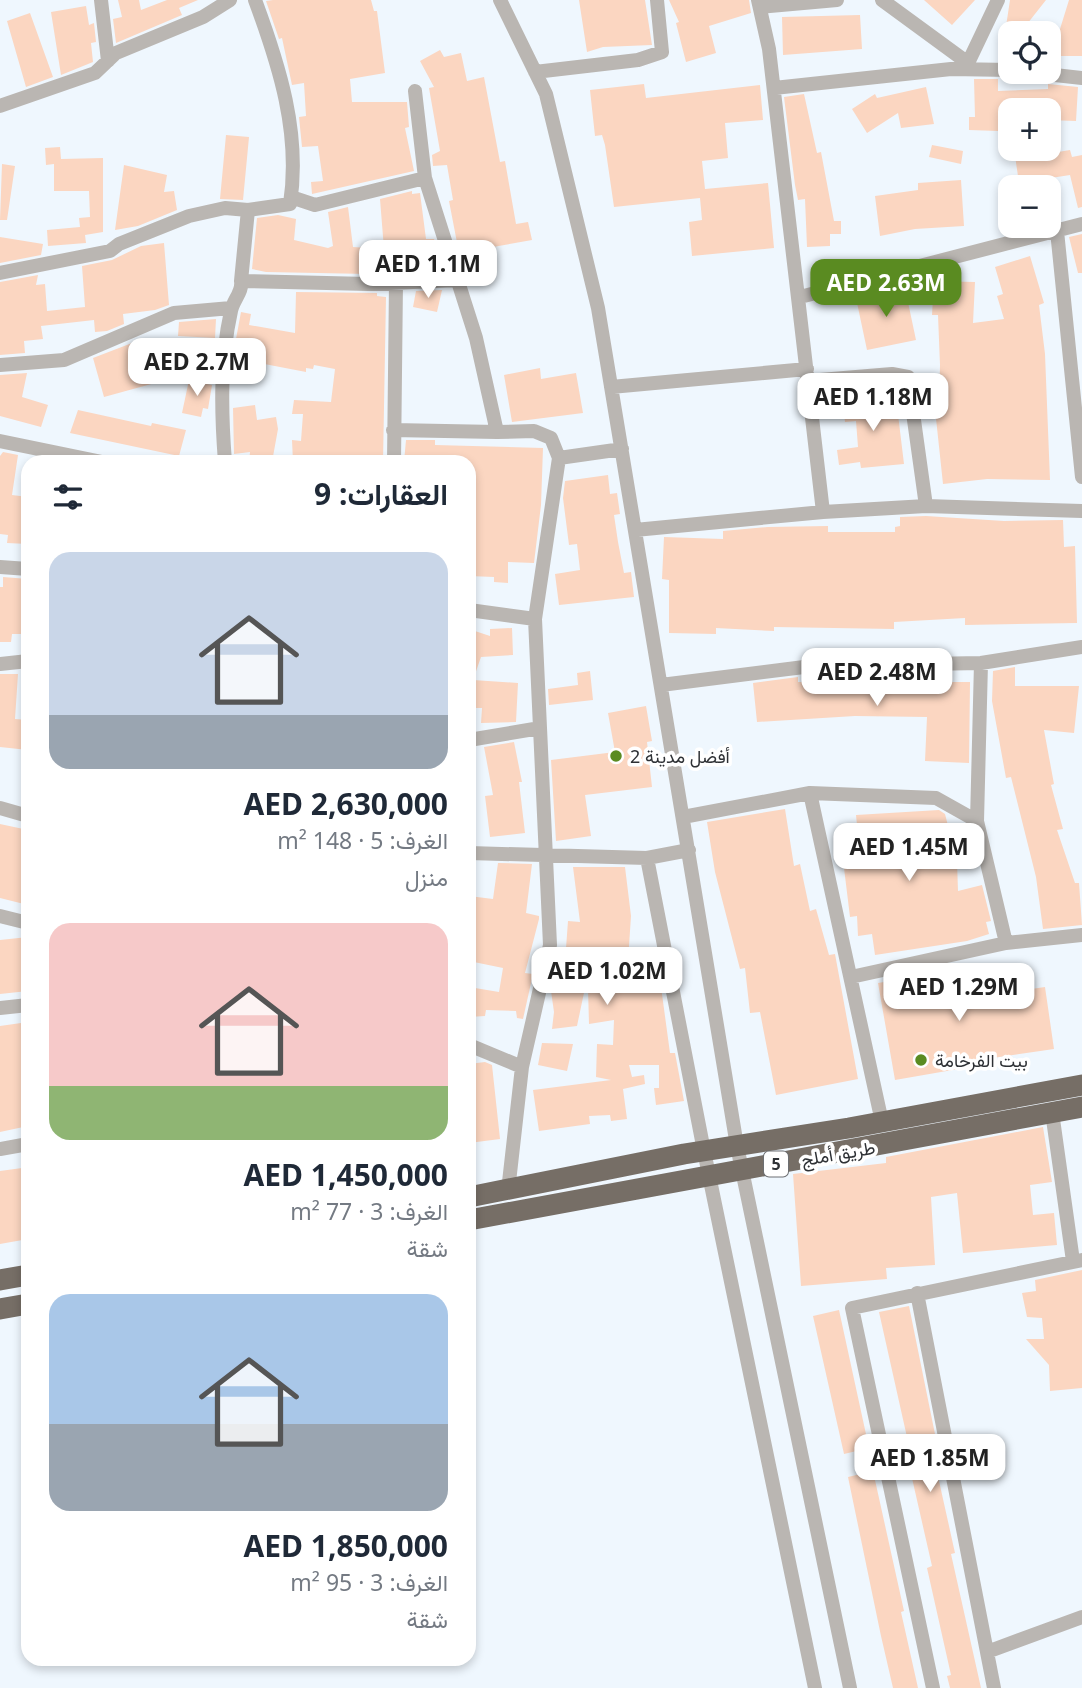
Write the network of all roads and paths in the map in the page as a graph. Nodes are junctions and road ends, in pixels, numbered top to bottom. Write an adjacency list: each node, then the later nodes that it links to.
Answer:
1 (101, 0): 10 (street)
2 (230, 0): 10 (street)
3 (255, 0): 21 (street)
4 (500, 0): 14 (street)
5 (657, 0): 14 (street)
6 (837, 0): 9 (street)
7 (883, 0): 11 (street)
8 (998, 0): 11 (street)
9 (759, 4): 17 (street)
10 (108, 61): 19 (street)
11 (968, 63): 12 (street)
12 (951, 69): 13 (street); 17 (street)
13 (998, 70)
14 (535, 72): 36 (street)
15 (1061, 76): 16 (street)
16 (1082, 78)
17 (774, 88): 31 (street)
18 (415, 91): 20 (street)
19 (0, 106)
20 (425, 178): 21 (street); 28 (street)
21 (291, 197): 22 (street)
22 (248, 210): 27 (street); 29 (street)
23 (1082, 224): 24 (street)
24 (1061, 230)
25 (1030, 238): 31 (street)
26 (1058, 238): 34 (street)
27 (0, 273)
28 (458, 280): 30 (street); 38 (street)
29 (241, 281): 30 (street); 32 (street)
30 (396, 282): 37 (street)
31 (800, 297): 35 (street)
32 (231, 308): 33 (street); 42 (street)
33 (0, 365)
34 (1077, 369): 45 (street)
35 (808, 375): 36 (street); 46 (street); 47 (street)
36 (611, 387): 40 (street)
37 (393, 430): 38 (street); 43 (street)
38 (497, 432): 44 (street)
39 (0, 441): 41 (street)
40 (622, 449): 44 (street); 49 (street)
41 (68, 455)
42 (224, 455)
43 (394, 455)
44 (559, 458): 53 (street)
45 (1082, 477)
46 (926, 506): 47 (street); 48 (street)
47 (823, 512): 49 (street)
48 (1082, 512)
49 (635, 530): 58 (street)
50 (0, 567): 51 (street)
51 (21, 568)
52 (476, 611): 53 (street)
53 (535, 619): 59 (street)
54 (1082, 647): 56 (street)
55 (21, 662): 57 (street)
56 (981, 663): 58 (street); 65 (street)
57 (0, 664)
58 (661, 685): 64 (street)
59 (540, 728): 60 (street); 68 (street)
60 (476, 739)
61 (810, 793): 64 (street); 65 (street); 74 (street)
62 (0, 808): 63 (street)
63 (21, 814)
64 (683, 817): 66 (street)
65 (977, 821): 73 (street)
66 (689, 850): 69 (street); 84 (street)
67 (476, 853): 68 (street)
68 (545, 853): 69 (street); 78 (street)
69 (647, 858): 86 (street)
70 (0, 916): 71 (street)
71 (21, 921)
72 (1082, 935): 73 (street)
73 (1006, 943): 74 (street)
74 (851, 977): 82 (street)
75 (21, 1006): 76 (street)
76 (0, 1008)
77 (476, 1048): 78 (street)
78 (522, 1067): 89 (street)
79 (1082, 1085): 82 (highway, طريق أملج / 5)
80 (1082, 1107): 81 (highway, طريق أملج / 5)
81 (1052, 1112): 87 (highway, طريق أملج / 5); 92 (street)
82 (882, 1122): 84 (highway, طريق أملج / 5)
83 (21, 1145): 85 (street)
84 (737, 1146): 86 (highway, طريق أملج / 5); 87 (street)
85 (0, 1149)
86 (704, 1151): 88 (street); 89 (highway, طريق أملج / 5)
87 (742, 1170): 88 (highway, طريق أملج / 5); 101 (street)
88 (709, 1175): 91 (highway, طريق أملج / 5); 100 (street)
89 (508, 1191): 90 (highway, طريق أملج / 5)
90 (476, 1197)
91 (476, 1219)
92 (1077, 1260): 95 (street)
93 (21, 1276): 94 (highway)
94 (0, 1280)
95 (918, 1293): 99 (street); 102 (street)
96 (21, 1305): 97 (highway)
97 (0, 1309)
98 (1082, 1617): 99 (street)
99 (987, 1652): 103 (street)
100 (815, 1688)
101 (850, 1688)
102 (933, 1688)
103 (994, 1688)

